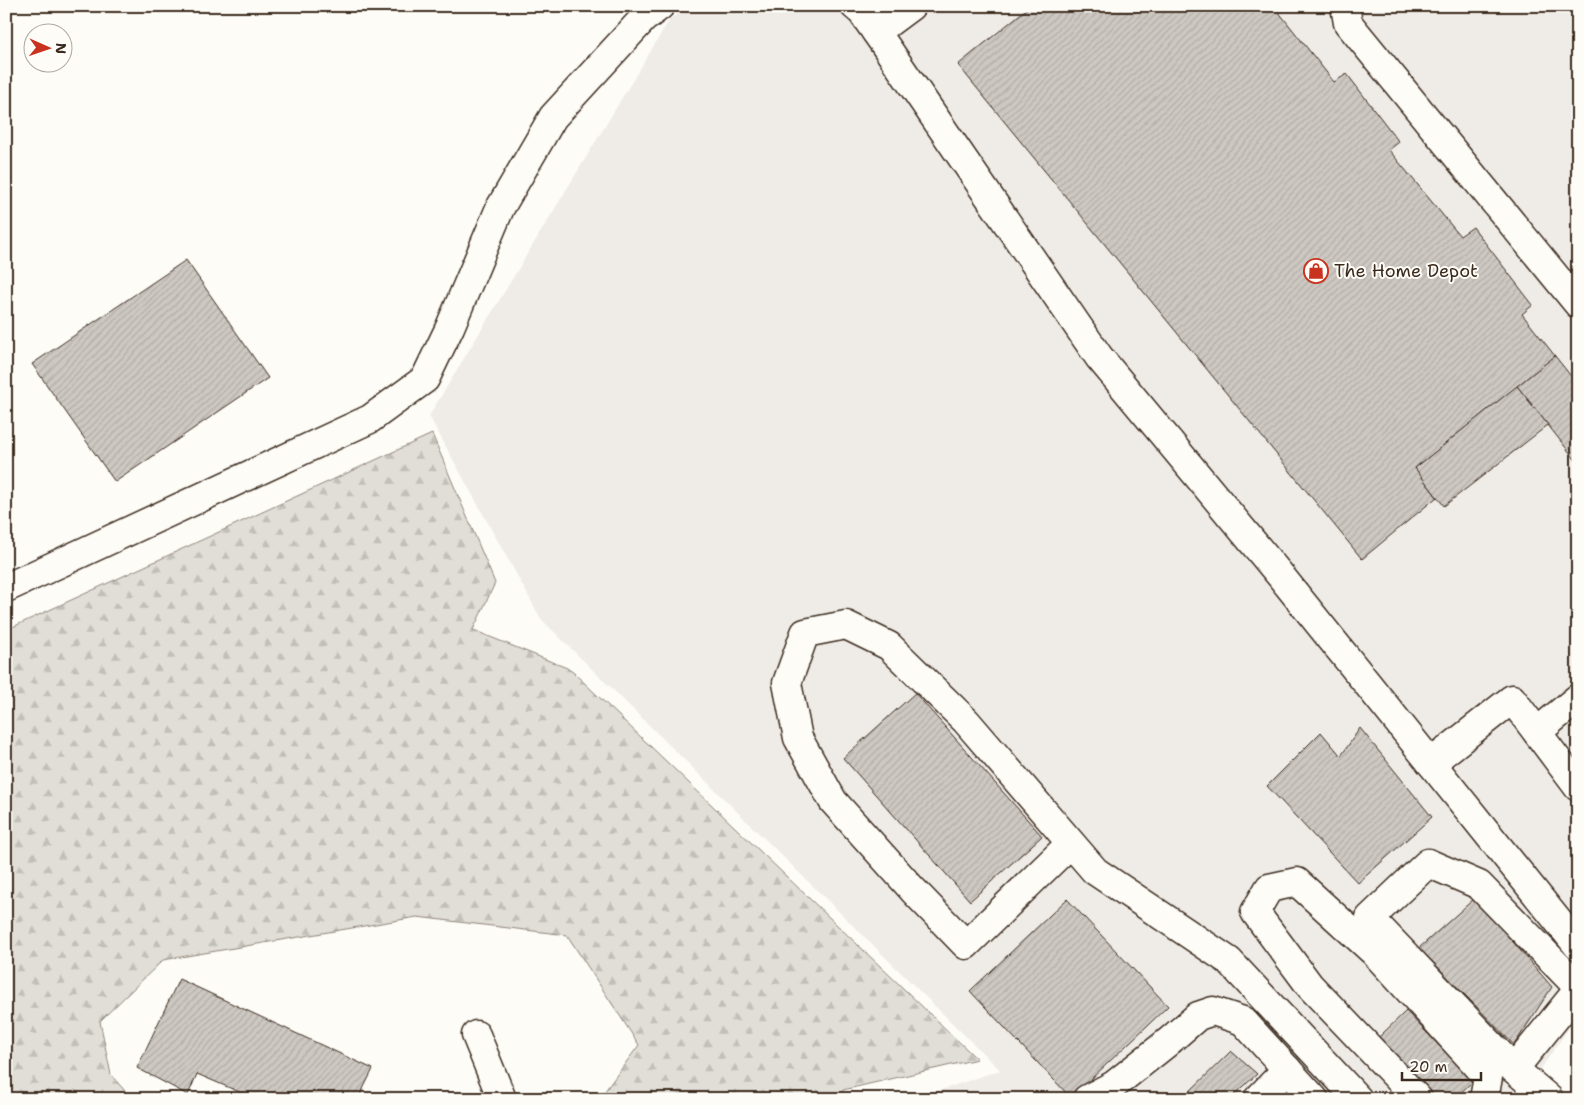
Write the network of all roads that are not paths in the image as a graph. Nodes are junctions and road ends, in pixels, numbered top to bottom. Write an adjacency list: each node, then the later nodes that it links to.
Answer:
1 (660, 6): 8 (lane)
2 (855, 6): 6 (lane)
3 (886, 6): 6 (lane)
4 (911, 6): 6 (lane)
5 (1345, 6): 7 (lane)
6 (876, 32): 11 (lane)
7 (1578, 304)
8 (6, 588)
9 (1578, 698): 10 (lane)
10 (1537, 732): 11 (lane); 12 (lane)
11 (1431, 762): 14 (lane)
12 (1578, 787)
13 (1071, 843): 13 (lane); 23 (lane)
14 (1578, 946)
15 (1578, 989): 18 (lane); 18 (lane)
16 (476, 1035): 19 (lane)
17 (1287, 1069): 20 (lane); 21 (lane); 22 (lane)
18 (1514, 1069): 26 (lane)
19 (502, 1099)
20 (1087, 1099)
21 (1258, 1099)
22 (1314, 1099)
23 (1358, 1099)
24 (1418, 1099): 25 (lane)
25 (1484, 1099)
26 (1549, 1099)

